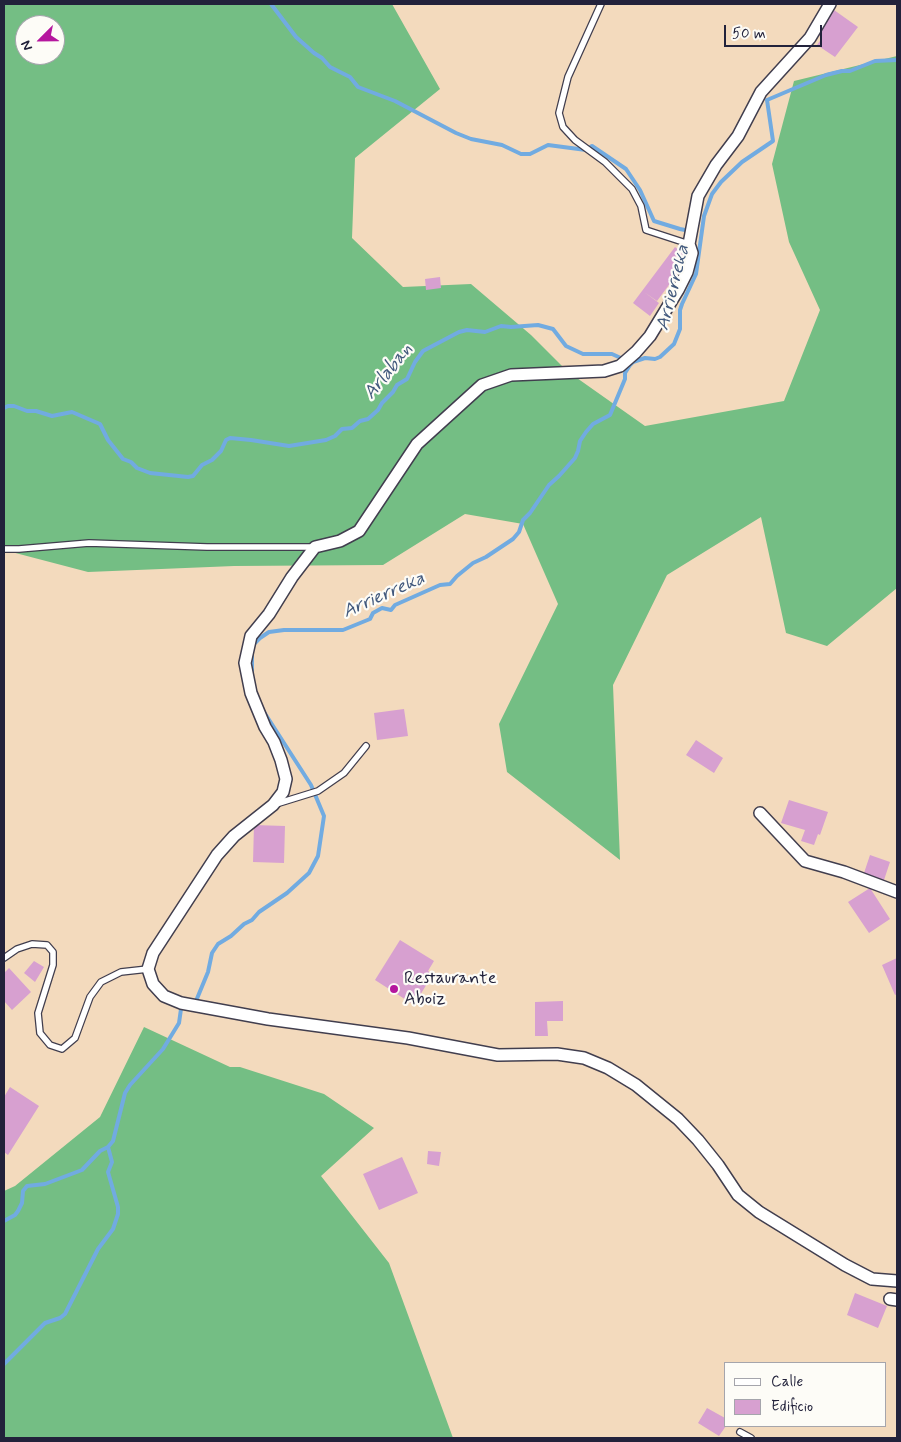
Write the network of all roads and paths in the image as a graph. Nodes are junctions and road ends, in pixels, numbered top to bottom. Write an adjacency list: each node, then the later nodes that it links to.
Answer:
1 (601, 4): 3 (lane)
2 (830, 4): 3 (street)
3 (689, 244): 4 (street)
4 (316, 547): 5 (lane); 7 (street)
5 (4, 549)
6 (366, 746): 7 (lane)
7 (273, 805): 11 (street)
8 (760, 813): 9 (street)
9 (897, 892)
10 (4, 958): 11 (lane)
11 (148, 969): 12 (street)
12 (897, 1281)
13 (740, 1432): 14 (lane)
14 (751, 1438)

